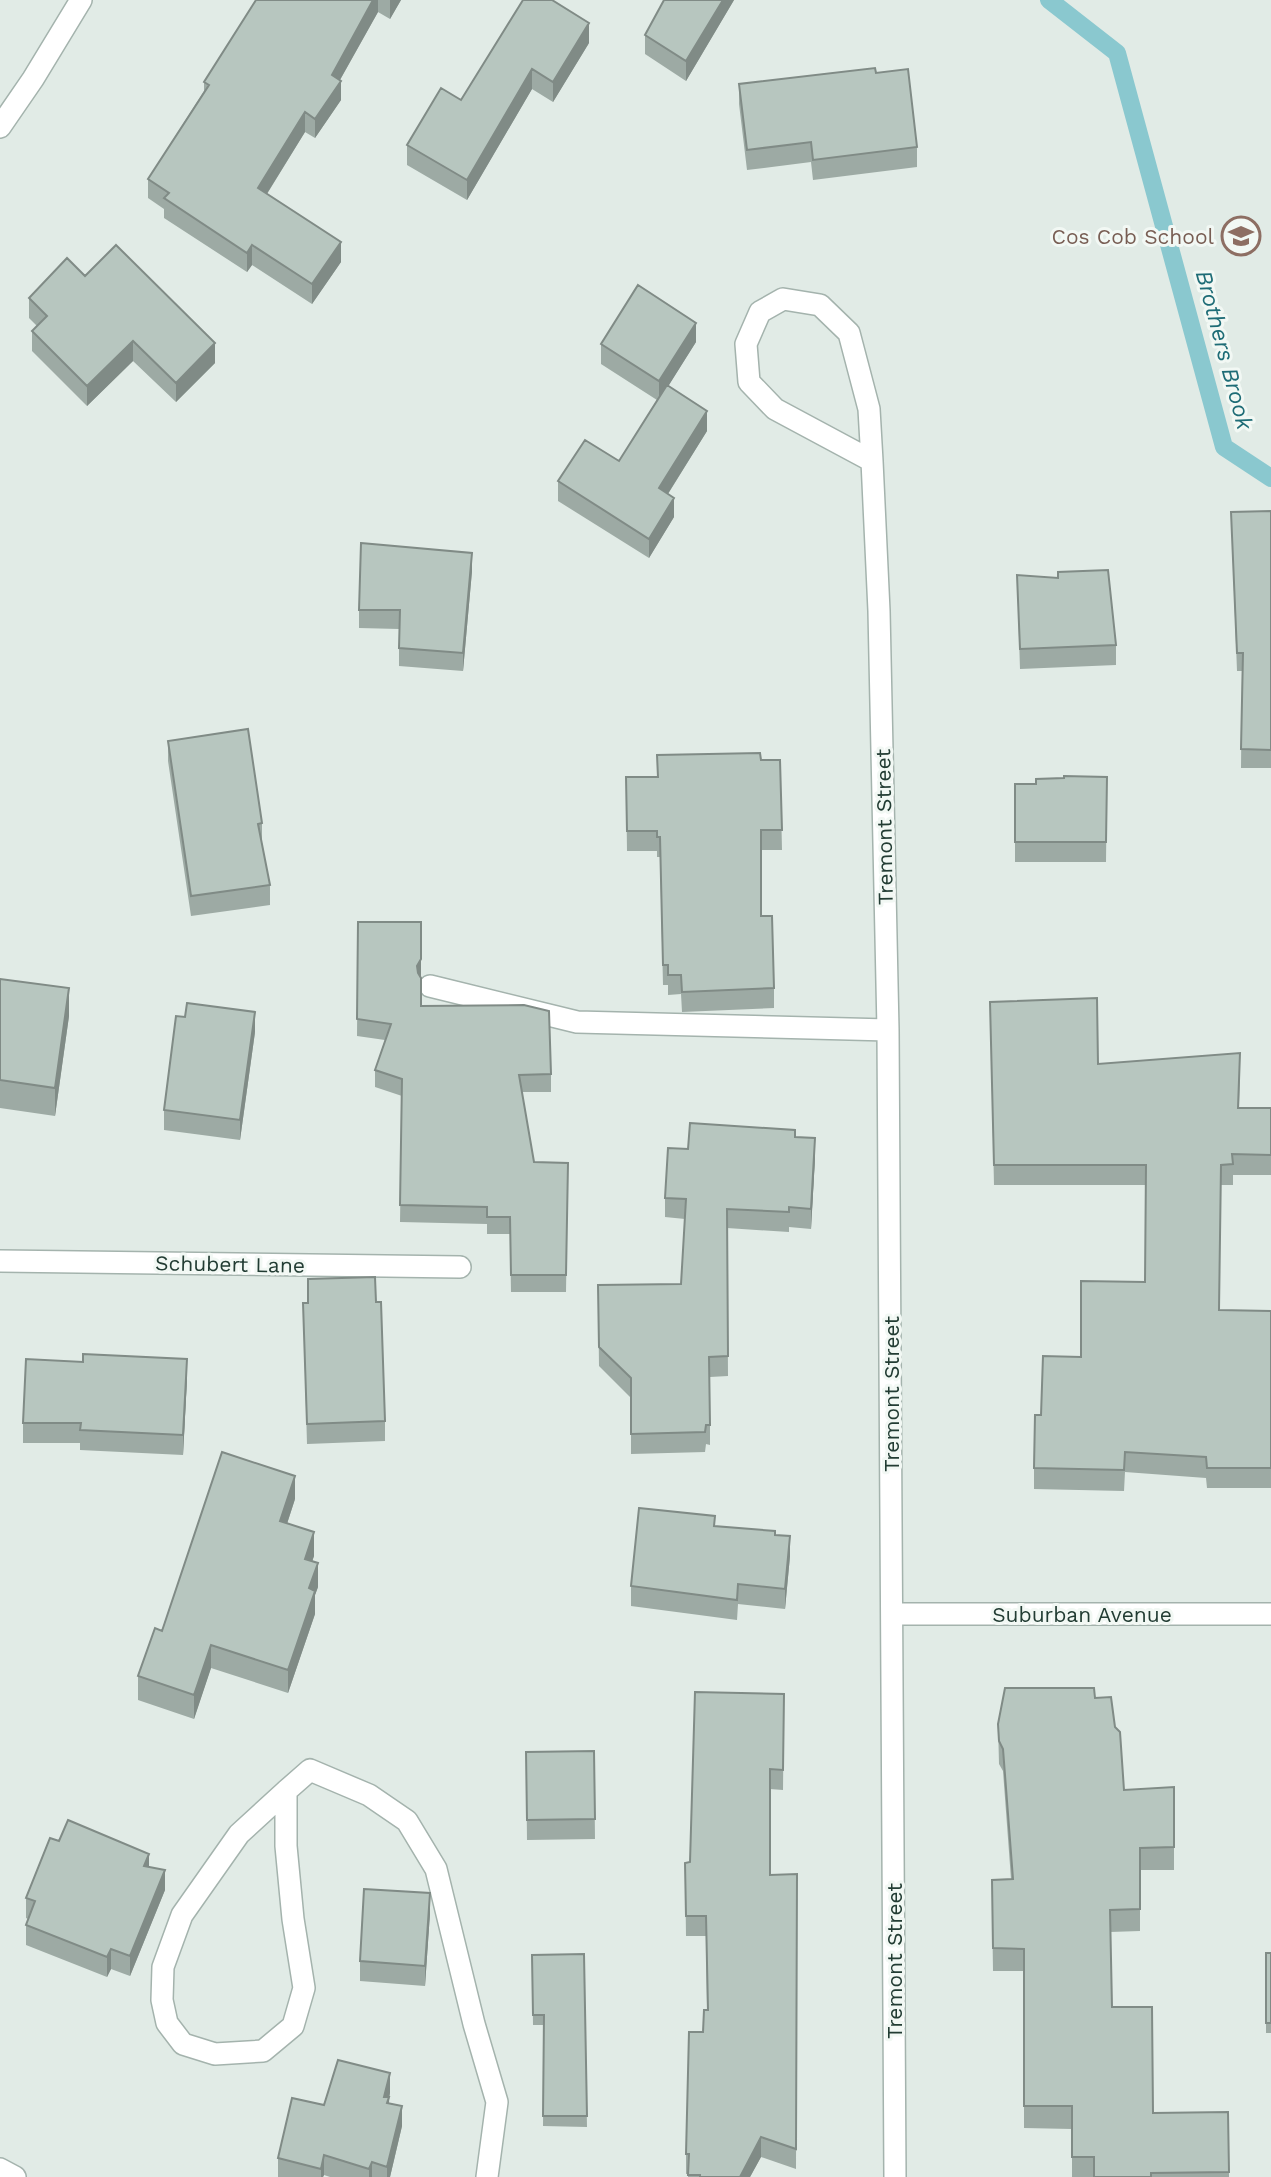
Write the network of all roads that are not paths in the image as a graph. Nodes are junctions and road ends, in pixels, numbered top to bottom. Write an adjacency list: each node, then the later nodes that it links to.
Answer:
1 (81, 0): 2 (street)
2 (0, 127)
3 (872, 461): 3 (street, Tremont Street); 5 (street, Tremont Street)
4 (430, 986): 5 (street)
5 (888, 1030): 8 (street, Tremont Street)
6 (0, 1261): 7 (street, Schubert Lane)
7 (460, 1268)
8 (893, 1614): 9 (street, Suburban Avenue); 14 (street, Tremont Street)
9 (1271, 1615)
10 (286, 1791): 10 (street); 13 (street)
11 (0, 2169): 12 (street)
12 (15, 2177)
13 (487, 2177)
14 (895, 2177)

